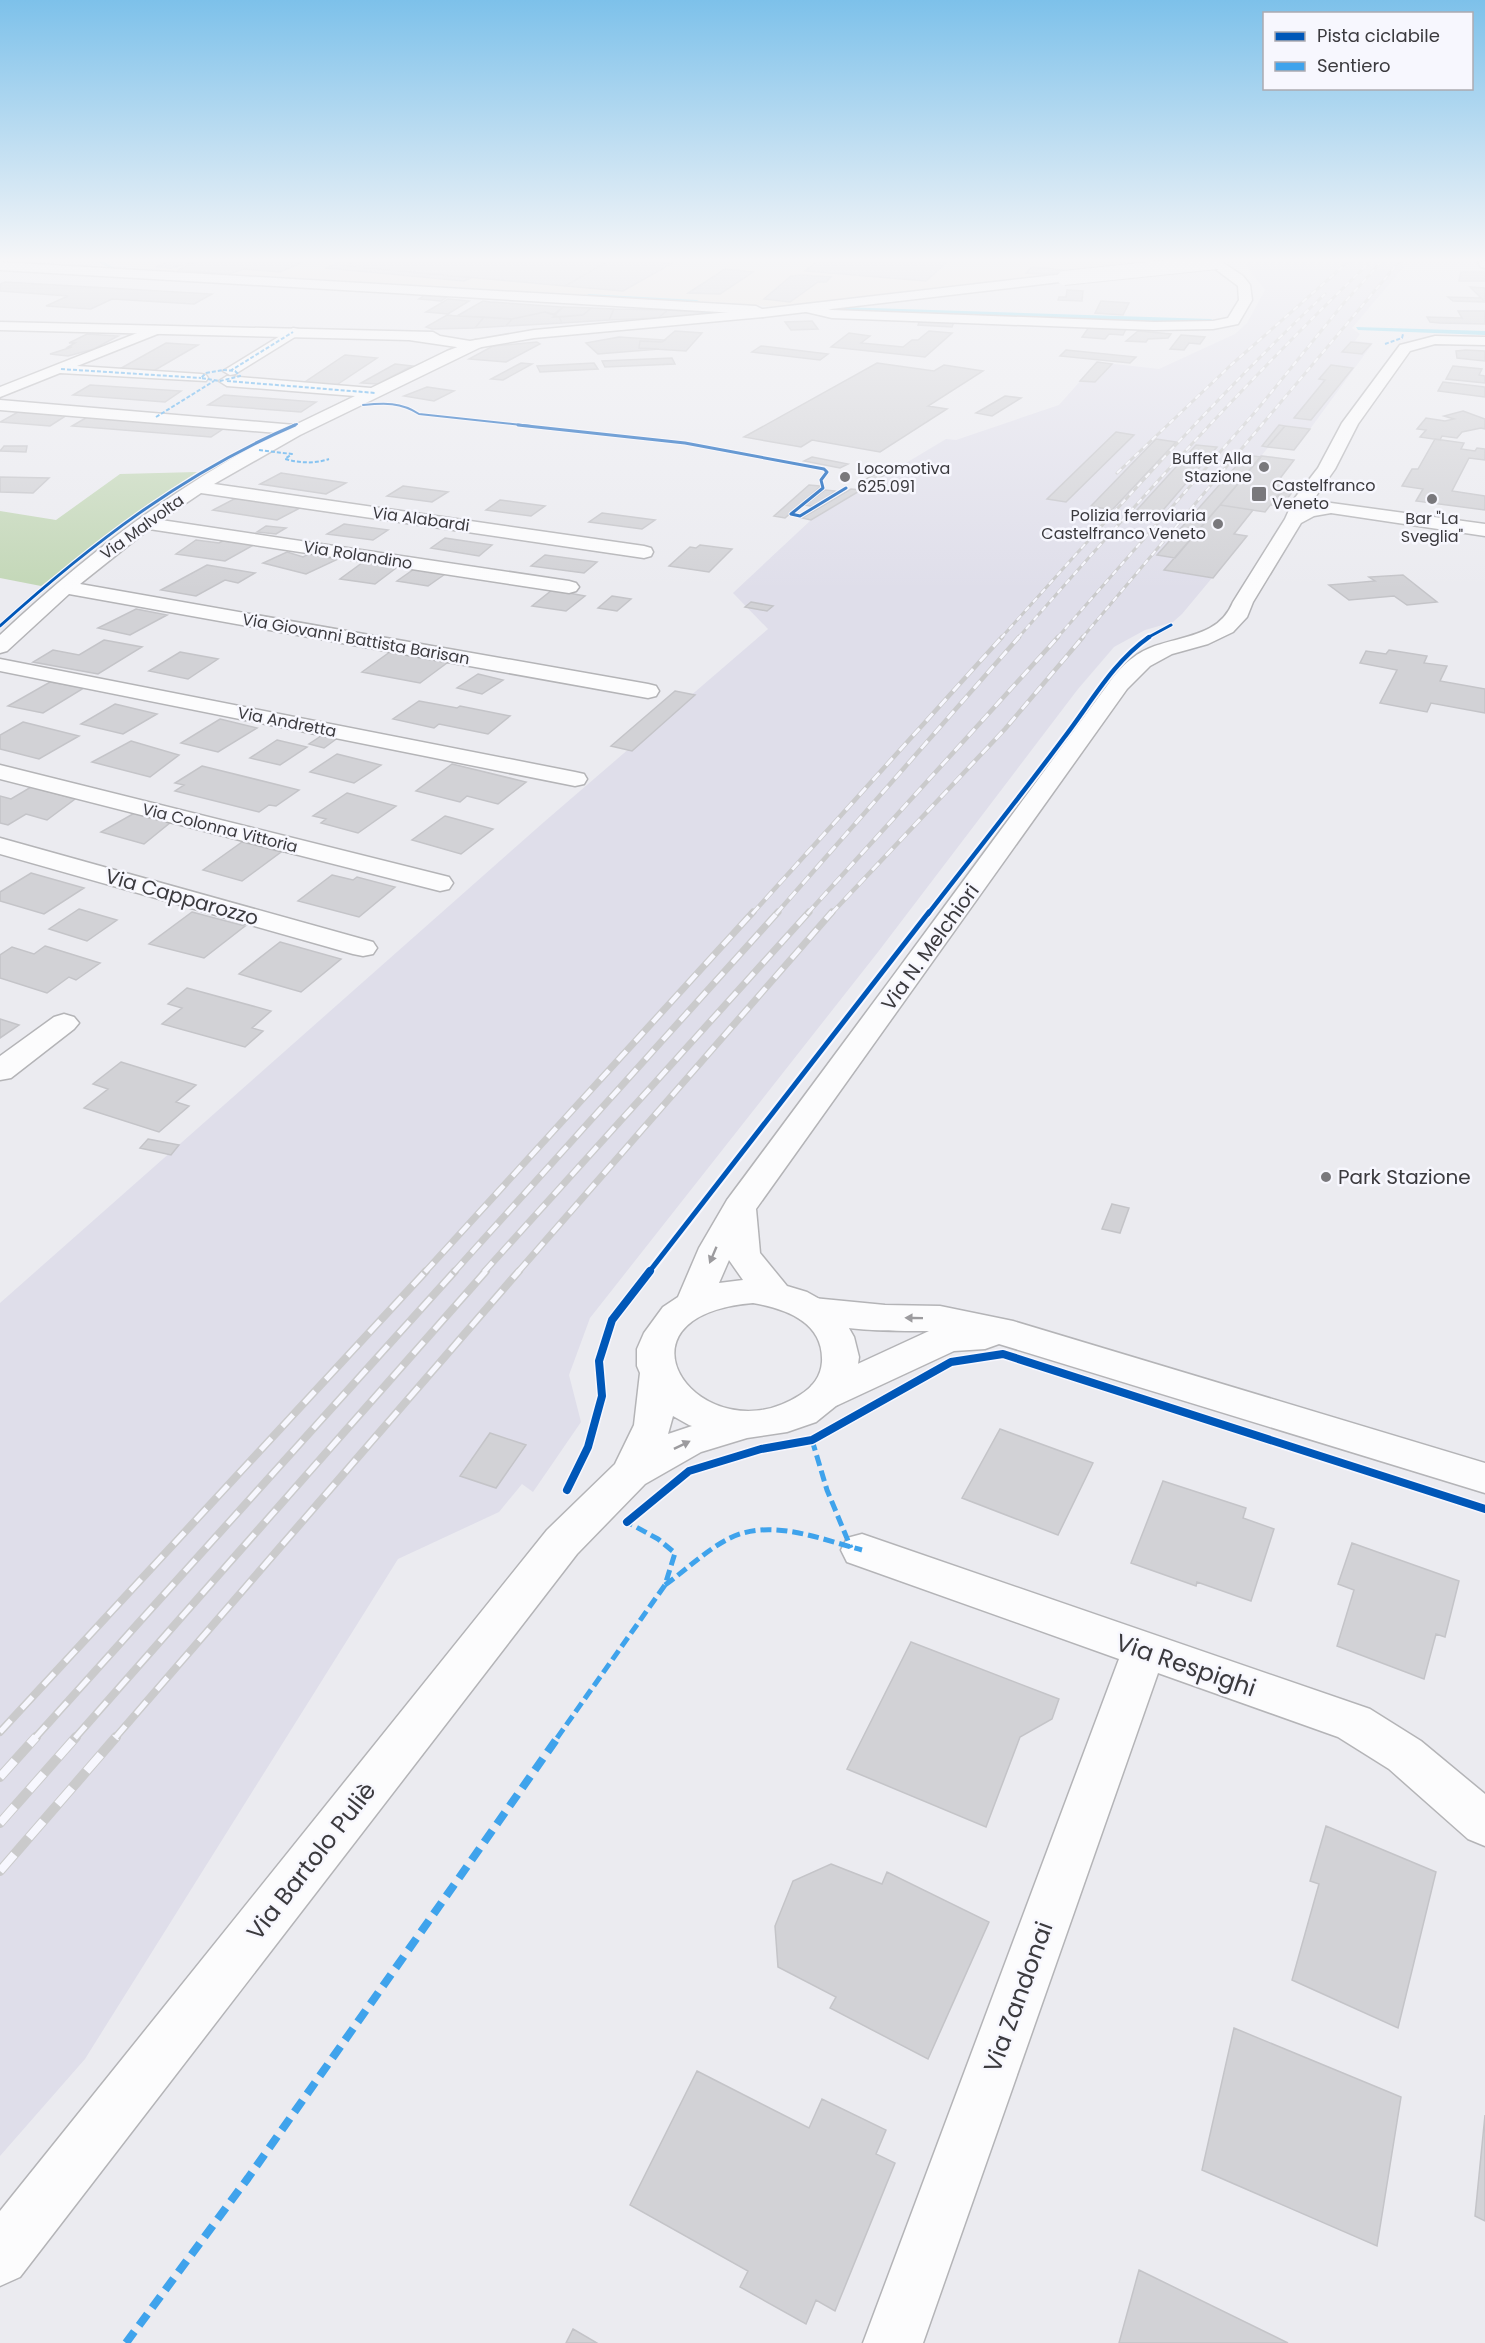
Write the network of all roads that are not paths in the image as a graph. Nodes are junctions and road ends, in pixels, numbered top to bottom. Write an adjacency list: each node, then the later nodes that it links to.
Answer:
1 (54, 371): 7 (street)
2 (101, 371): 6 (street)
3 (229, 371): 6 (street)
4 (413, 371): 8 (street, Via Malvolta)
5 (1389, 371): 12 (street, Via N. Melchiori)
6 (218, 378): 8 (street); 10 (street)
7 (0, 392)
8 (376, 393): 11 (street, Via Malvolta)
9 (0, 405): 10 (street)
10 (156, 417): 11 (street)
11 (300, 430): 13 (street, Via Malvolta)
12 (1315, 486): 14 (street); 15 (street, Via N. Melchiori)
13 (198, 487): 16 (street, Via Malvolta); 18 (street, Via Alabardi)
14 (1331, 508): 15 (street); 17 (street)
15 (1294, 519): 31 (street, Via N. Melchiori)
16 (147, 523): 19 (street, Via Malvolta); 20 (street, Via Rolandino)
17 (1485, 530)
18 (644, 552)
19 (65, 587): 21 (street, Via Malvolta); 23 (street, Via Giovanni Battista Barisan)
20 (569, 587)
21 (0, 647)
22 (0, 665): 25 (street, Via Andretta)
23 (648, 691)
24 (0, 772): 27 (street, Via Colonna Vittoria)
25 (575, 779)
26 (0, 846): 28 (street, Via Capparozzo)
27 (440, 884)
28 (363, 948)
29 (64, 1023): 30 (street)
30 (0, 1071)
31 (739, 1208): 32 (street); 33 (street, Via N. Melchiori, one-way to 33)
32 (774, 1294): 33 (street); 34 (street)
33 (693, 1304): 36 (street)
34 (813, 1310): 35 (street, one-way to 34); 37 (street)
35 (1013, 1334): 37 (street); 40 (street)
36 (658, 1375): 38 (street); 39 (street, Via Bartolo Puliè)
37 (825, 1395): 38 (street)
38 (745, 1424): 39 (street, Via Bartolo Puliè, one-way to 38)
39 (630, 1473): 44 (street, Via Bartolo Puliè)
40 (1485, 1478)
41 (862, 1550): 42 (street, Via Respighi)
42 (1144, 1651): 43 (street, Via Respighi); 45 (street, Via Zandonai)
43 (1485, 1824)
44 (0, 2257)
45 (892, 2343)

